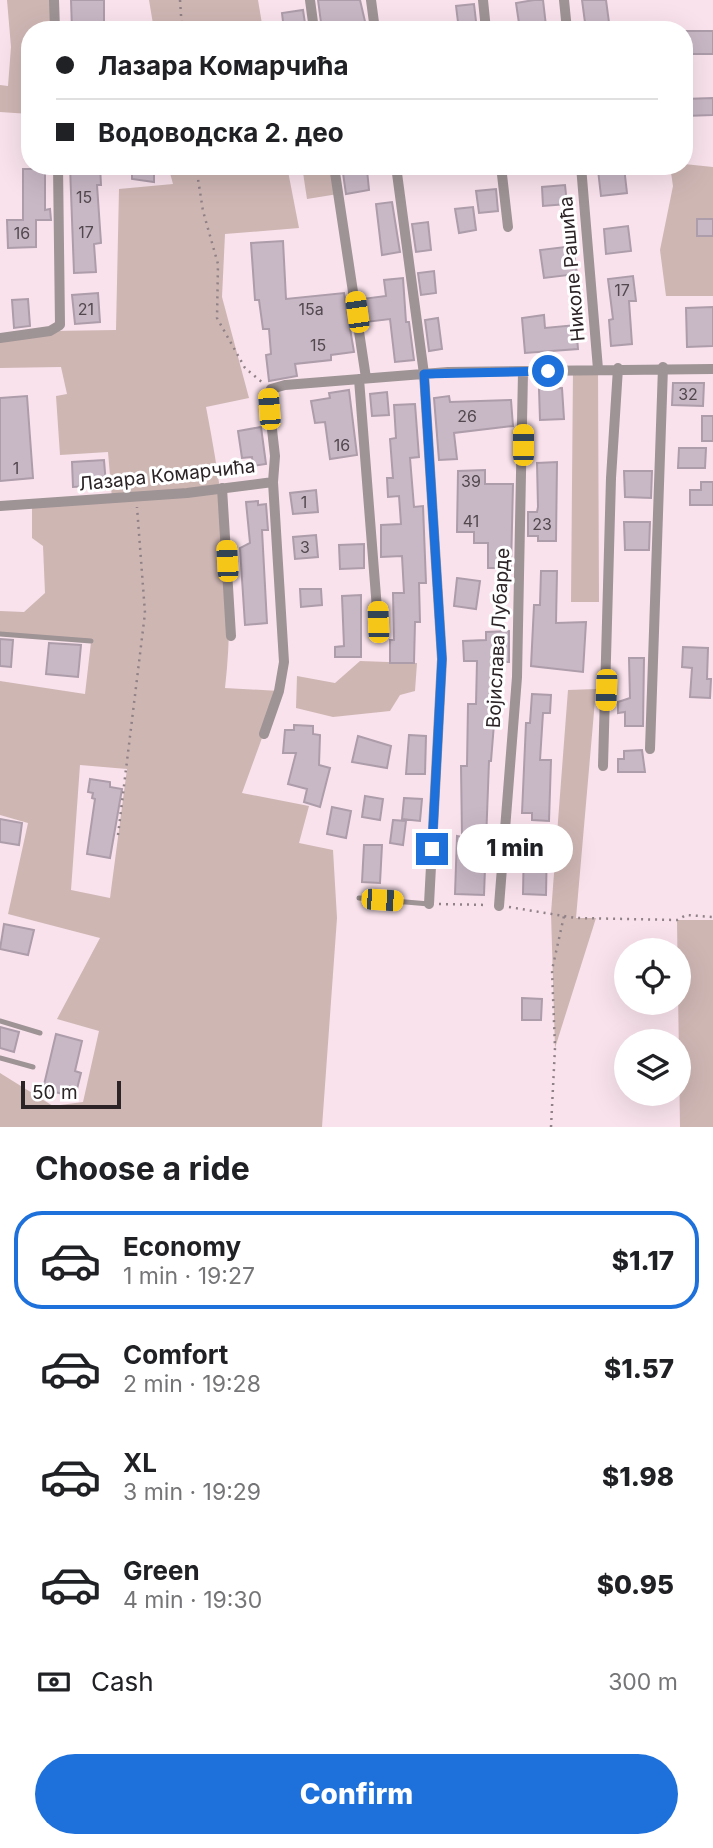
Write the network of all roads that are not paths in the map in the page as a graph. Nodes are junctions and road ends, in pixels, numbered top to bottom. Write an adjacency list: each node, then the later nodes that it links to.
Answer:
1 (54, 0): 6 (street)
2 (310, 0): 7 (street)
3 (372, 0): 8 (street)
4 (483, 0): 9 (street)
5 (564, 0): 10 (street)
6 (55, 21)
7 (312, 21)
8 (374, 21)
9 (485, 21)
10 (566, 21)
11 (58, 175): 17 (street)
12 (335, 175): 24 (street)
13 (397, 175): 23 (street)
14 (501, 175): 16 (street)
15 (582, 175): 20 (street, Николе Рашића)
16 (508, 227)
17 (0, 338)
18 (663, 367): 19 (street); 21 (street); 33 (street)
19 (618, 368): 20 (street); 34 (street)
20 (598, 369): 22 (street)
21 (713, 369)
22 (523, 372): 23 (street); 37 (street, Војислава Лубарде)
23 (424, 374): 24 (street); 36 (street)
24 (362, 378): 25 (street, Лазара Комарчића); 28 (street)
25 (274, 481): 26 (street, Лазара Комарчића); 32 (street)
26 (222, 488): 27 (street, Лазара Комарчића); 30 (street)
27 (0, 506)
28 (378, 622)
29 (0, 634): 31 (lane)
30 (231, 636)
31 (91, 641)
32 (264, 734)
33 (650, 749)
34 (603, 766)
35 (359, 898): 36 (lane)
36 (429, 904)
37 (499, 906)
38 (0, 1021): 39 (lane)
39 (40, 1033)
40 (0, 1058): 41 (lane)
41 (33, 1067)

